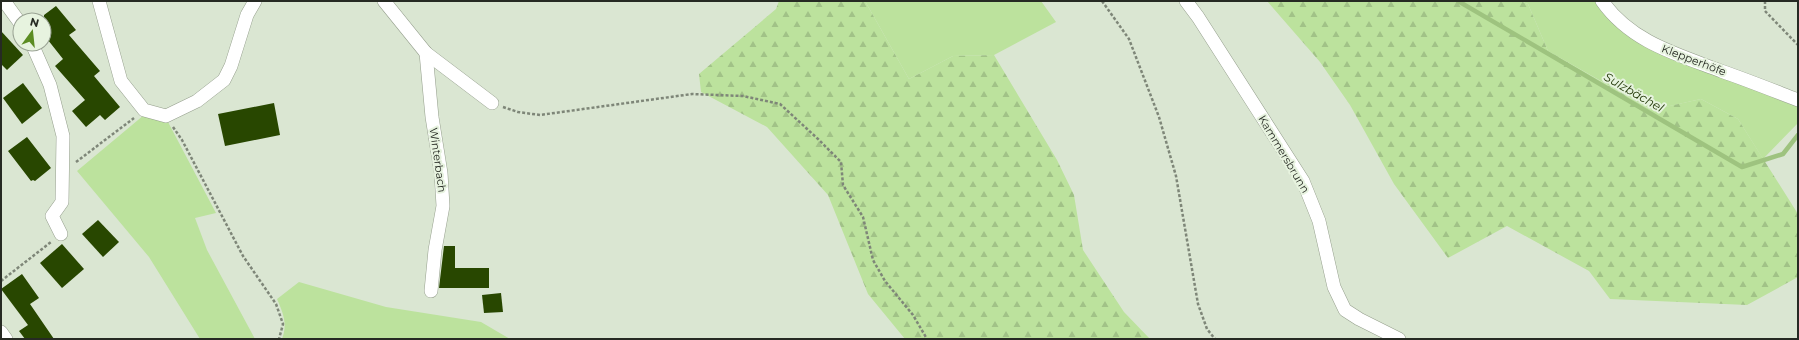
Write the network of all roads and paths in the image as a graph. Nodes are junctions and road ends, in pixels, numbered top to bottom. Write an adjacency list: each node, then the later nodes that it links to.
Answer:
1 (4, 1): 9 (street)
2 (99, 1): 15 (street)
3 (255, 1): 16 (street)
4 (384, 1): 12 (street)
5 (1102, 1): 25 (path)
6 (1186, 1): 26 (street, Kammersbrunn)
7 (1602, 1): 13 (street, Klepperhöfe)
8 (1765, 1): 10 (path)
9 (12, 12)
10 (1798, 45)
11 (36, 52): 17 (street)
12 (426, 53): 14 (street); 20 (street, Winterbach)
13 (1798, 100)
14 (492, 103): 24 (path)
15 (144, 110): 16 (street); 17 (path)
16 (166, 116): 23 (path)
17 (62, 173): 18 (street)
18 (61, 234): 19 (path)
19 (1, 281)
20 (431, 291)
21 (1, 332): 22 (street)
22 (6, 339)
23 (279, 339)
24 (927, 339)
25 (1215, 339)
26 (1399, 339)

